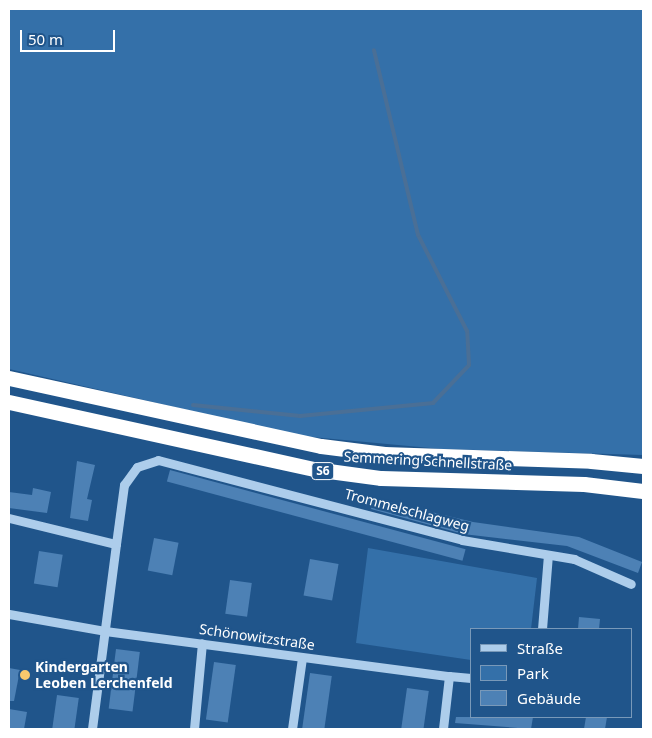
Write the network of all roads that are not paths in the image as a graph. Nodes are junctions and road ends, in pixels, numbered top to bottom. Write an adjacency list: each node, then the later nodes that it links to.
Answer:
1 (9, 378): 3 (highway, Semmering Schnellstraße / S6)
2 (9, 402): 4 (highway, Semmering Schnellstraße / S6)
3 (643, 466)
4 (643, 491)
5 (9, 518): 6 (street)
6 (116, 544): 7 (street, Trommelschlagweg); 11 (street, Trommelschlagweg)
7 (548, 555): 8 (street, Trommelschlagweg); 10 (street)
8 (631, 584)
9 (9, 614): 11 (street, Schönowitzstraße)
10 (542, 628)
11 (105, 631): 12 (street, Schönowitzstraße); 16 (street, Trommelschlagweg)
12 (202, 643): 13 (street, Schönowitzstraße); 17 (street)
13 (302, 658): 14 (street, Schönowitzstraße); 18 (street)
14 (449, 676): 15 (street, Schönowitzstraße); 19 (street)
15 (470, 678)
16 (92, 729)
17 (194, 729)
18 (292, 729)
19 (443, 729)

